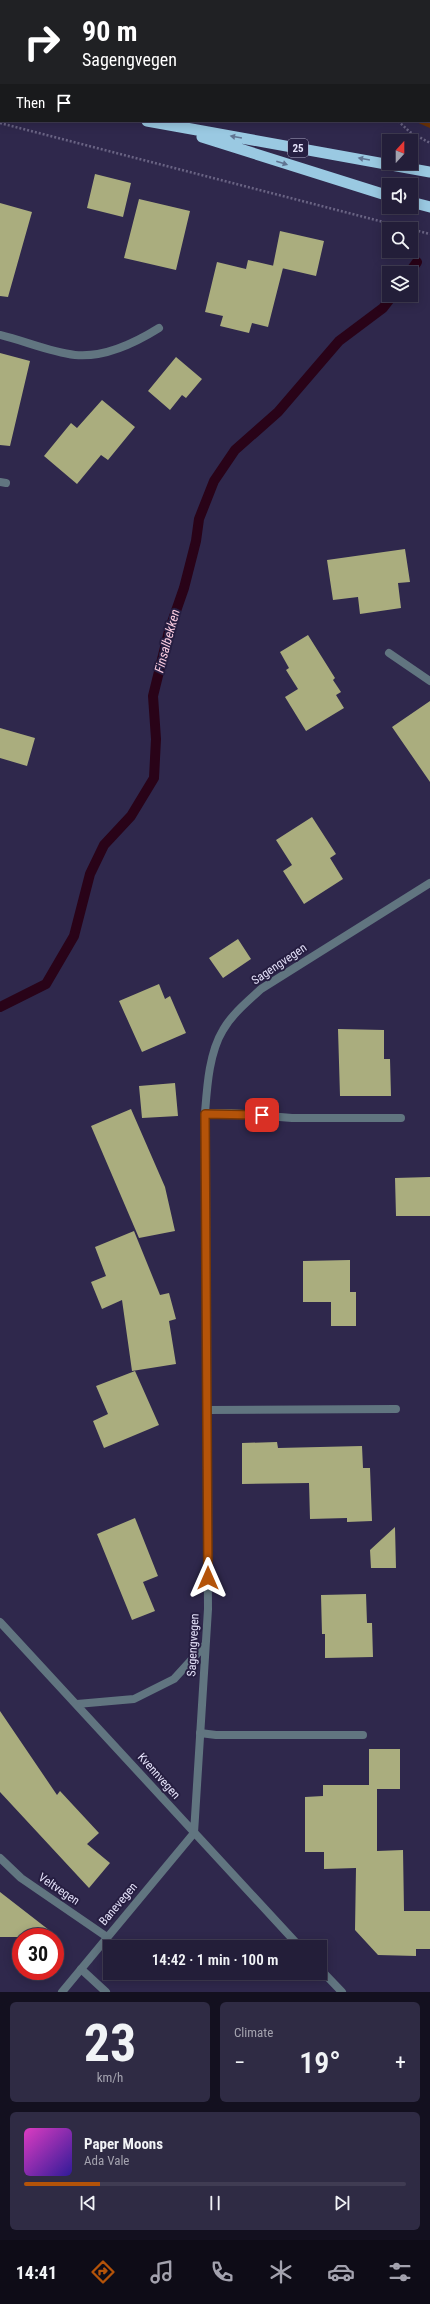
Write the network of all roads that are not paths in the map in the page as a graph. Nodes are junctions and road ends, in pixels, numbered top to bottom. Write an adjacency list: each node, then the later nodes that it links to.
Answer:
1 (152, 122): 2 (highway, 25)
2 (165, 125): 3 (highway, 25, one-way to 2); 4 (highway, 25, one-way to 4)
3 (430, 172)
4 (382, 194)
5 (418, 204): 6 (highway)
6 (430, 207)
7 (159, 328): 8 (street)
8 (0, 335)
9 (389, 653): 10 (street)
10 (430, 681)
11 (430, 883): 12 (street, Sagengvegen)
12 (205, 1114): 13 (street); 15 (street, Sagengvegen)
13 (401, 1118)
14 (396, 1409): 15 (street)
15 (206, 1410): 17 (street, Sagengvegen)
16 (0, 1622): 18 (street, Kvennvegen)
17 (206, 1645): 18 (street); 19 (street, Sagengvegen)
18 (77, 1704): 21 (street, Kvennvegen)
19 (200, 1733): 20 (street); 21 (street, Sagengvegen)
20 (363, 1735)
21 (194, 1833): 23 (street, Banevegen); 24 (street, Kvennvegen)
22 (0, 1858): 23 (street, Veltvegen)
23 (107, 1937): 25 (street, Banevegen)
24 (293, 1940)
25 (81, 1969): 27 (street, Banevegen); 28 (street)
26 (327, 1976): 29 (street)
27 (62, 1992)
28 (106, 1992)
29 (342, 1992)

